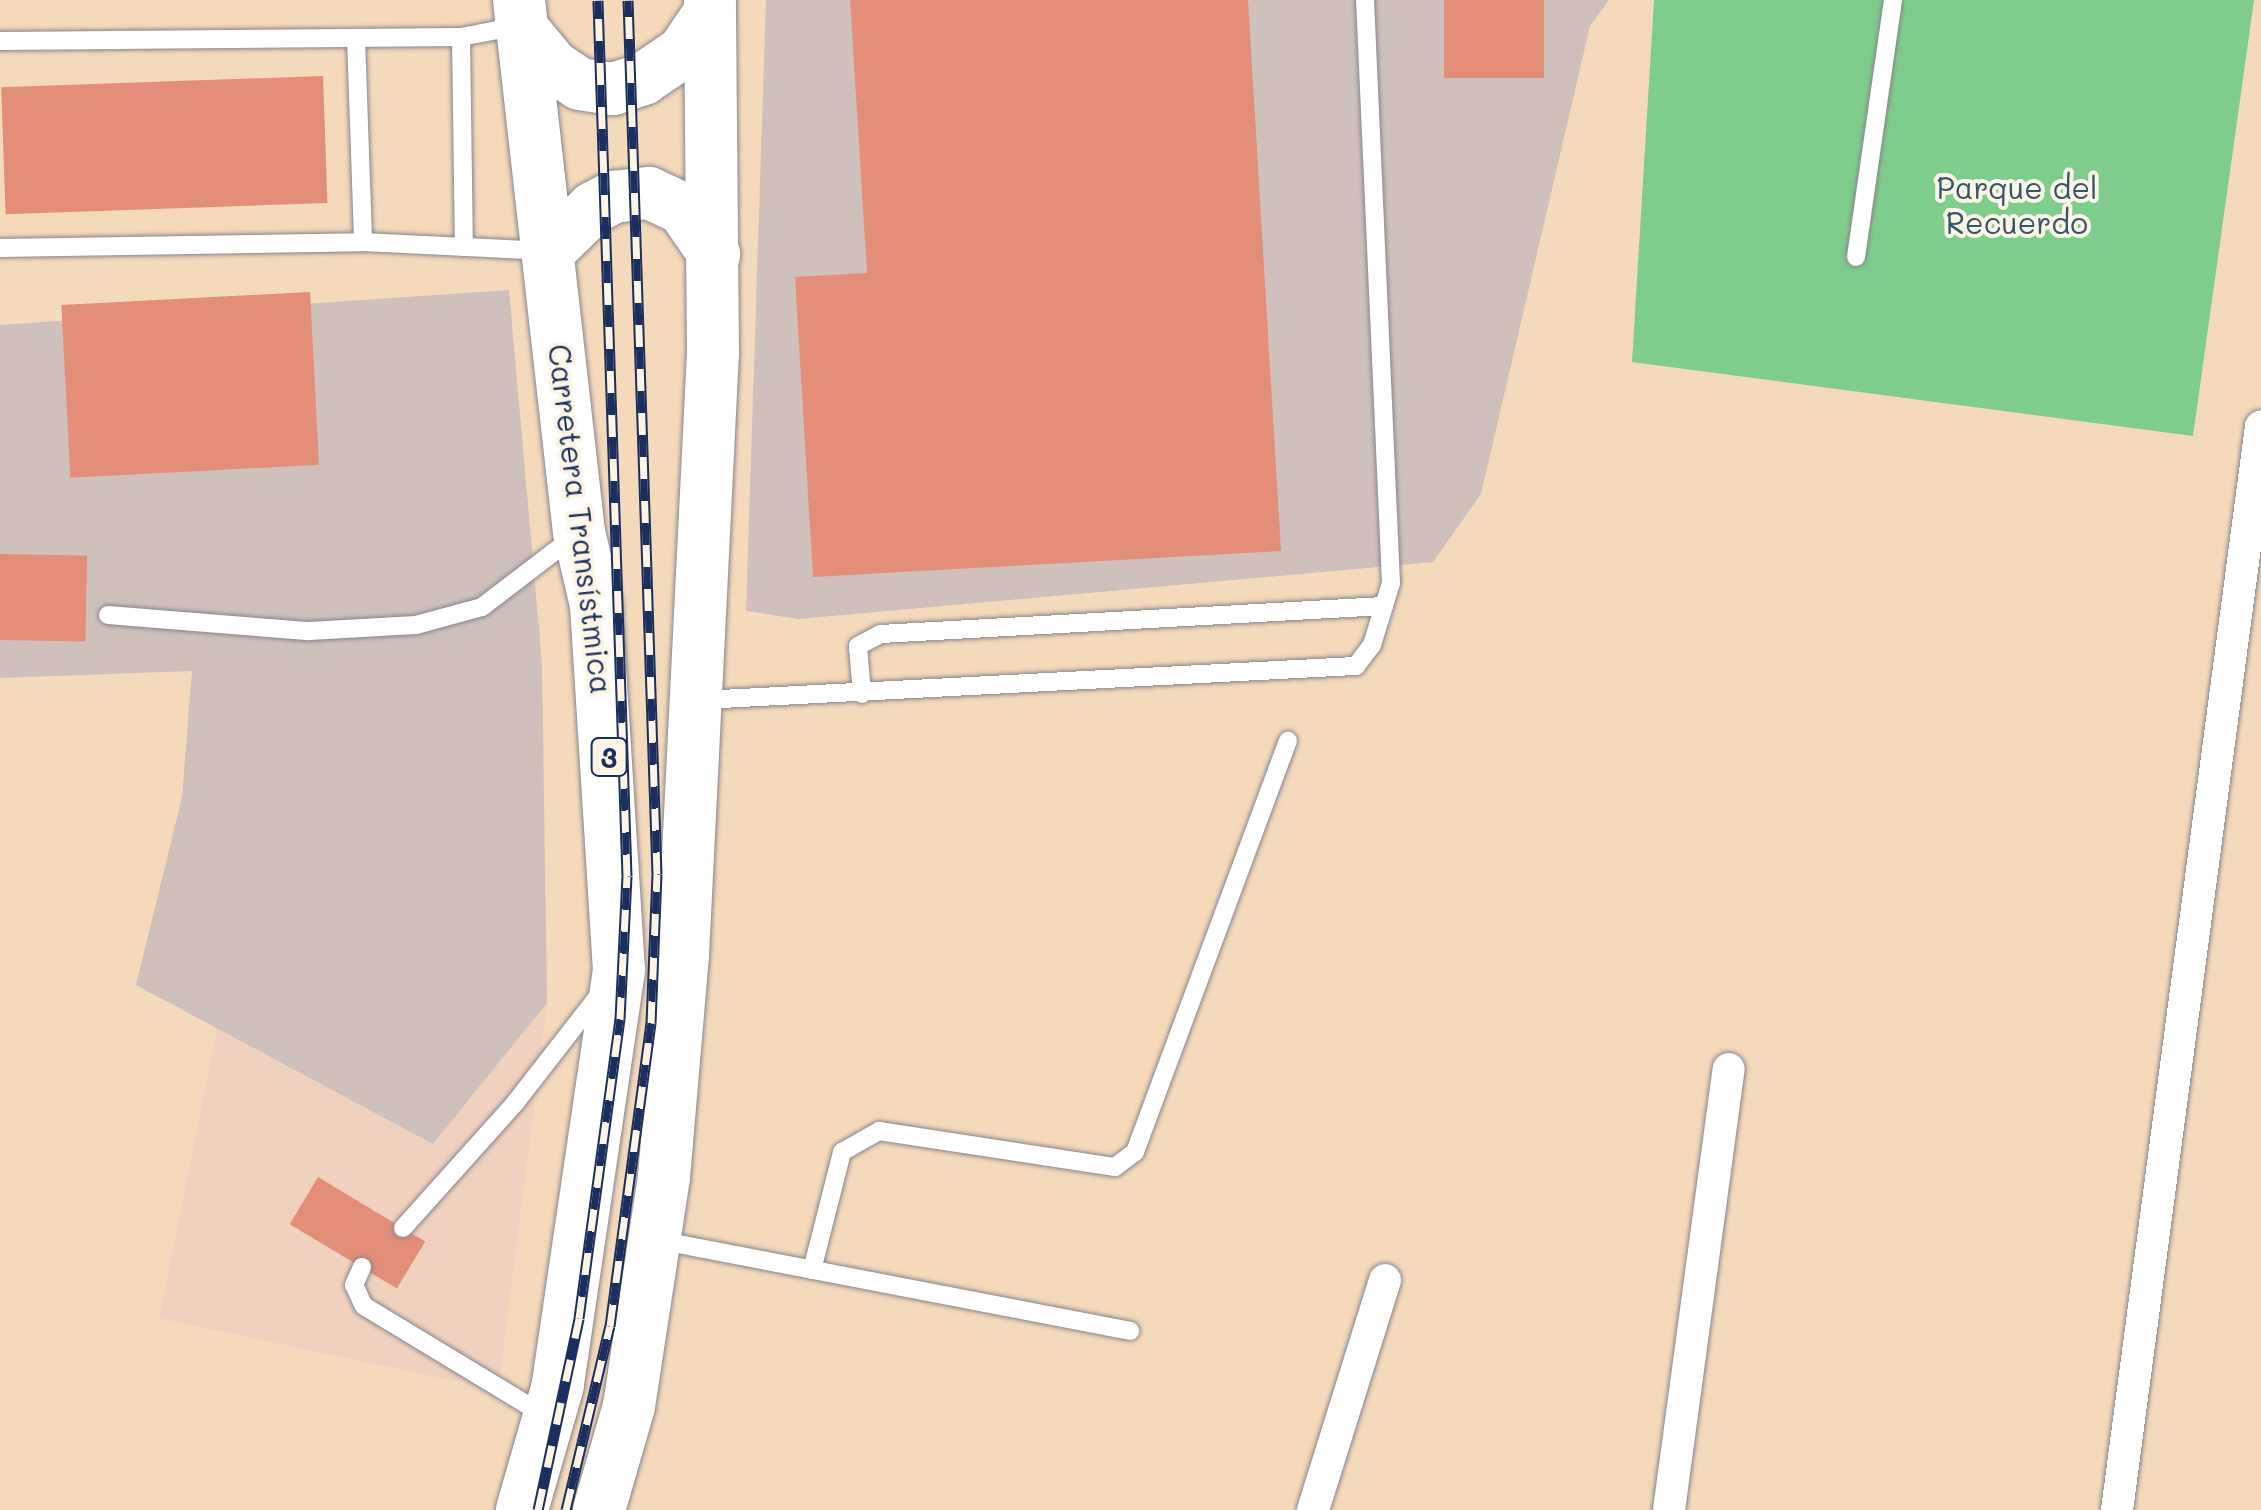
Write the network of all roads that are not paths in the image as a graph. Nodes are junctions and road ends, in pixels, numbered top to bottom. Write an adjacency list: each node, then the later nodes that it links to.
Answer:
1 (1365, 0): 17 (lane)
2 (1893, 0): 13 (lane)
3 (710, 6): 4 (main road); 12 (main road)
4 (520, 13): 6 (lane); 11 (main road, Carretera Transístmica / 3)
5 (356, 38): 6 (lane); 7 (lane); 8 (lane)
6 (462, 38): 9 (lane)
7 (0, 41)
8 (362, 242): 9 (lane); 10 (lane)
9 (464, 247): 11 (lane)
10 (0, 248)
11 (549, 251): 12 (main road); 15 (main road, Carretera Transístmica / 3)
12 (714, 254): 20 (main road)
13 (1856, 257)
14 (2261, 427): 16 (street)
15 (579, 532): 18 (lane); 22 (main road, Carretera Transístmica / 3)
16 (2250, 594): 35 (street)
17 (1384, 606): 19 (lane); 19 (lane)
18 (108, 615)
19 (862, 694): 20 (lane)
20 (691, 700): 25 (main road)
21 (1288, 740): 27 (lane)
22 (619, 970): 24 (lane); 30 (main road, Carretera Transístmica / 3)
23 (1729, 1069): 34 (street)
24 (403, 1228)
25 (653, 1239): 27 (lane); 32 (main road)
26 (362, 1268): 30 (lane)
27 (812, 1270): 29 (lane)
28 (1386, 1280): 33 (street)
29 (1130, 1331)
30 (548, 1418): 31 (main road, Carretera Transístmica / 3)
31 (522, 1510)
32 (598, 1510)
33 (1313, 1510)
34 (1670, 1510)
35 (2117, 1510)

